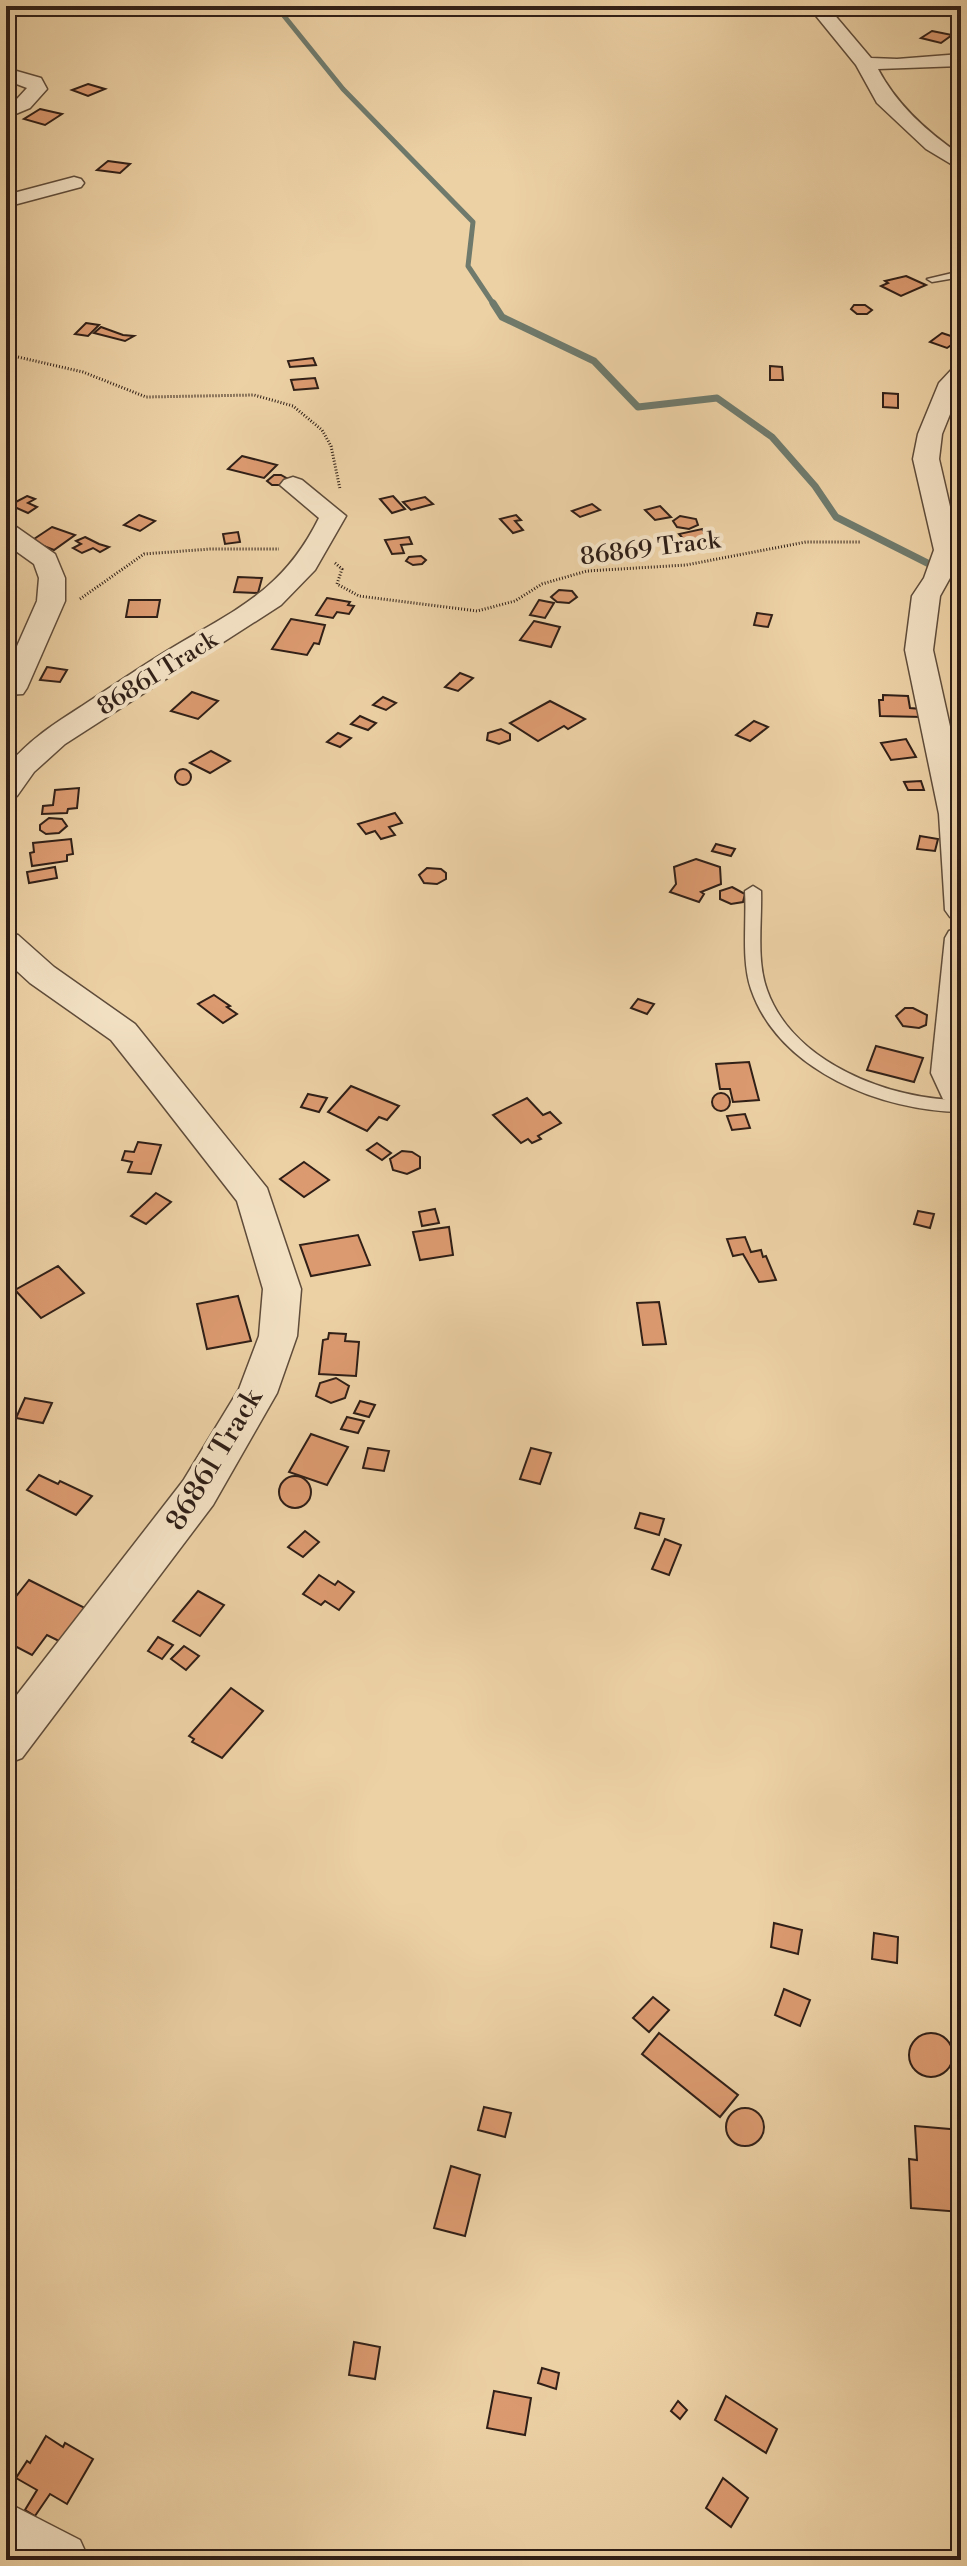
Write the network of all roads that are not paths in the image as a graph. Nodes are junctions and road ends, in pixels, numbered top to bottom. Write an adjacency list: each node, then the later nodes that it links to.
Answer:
1 (817, 6): 5 (street)
2 (919, 6): 3 (street)
3 (961, 9)
4 (961, 60): 5 (street)
5 (865, 63): 8 (street)
6 (6, 74): 7 (street)
7 (6, 112)
8 (961, 164)
9 (74, 183): 10 (street)
10 (6, 201)
11 (961, 274): 12 (lane)
12 (932, 279)
13 (961, 373): 15 (street)
14 (293, 485): 20 (street, 86861 Track)
15 (950, 529): 22 (street)
16 (6, 532): 17 (street)
17 (42, 620): 18 (street); 19 (street)
18 (6, 629)
19 (13, 688)
20 (6, 790)
21 (753, 891): 26 (lane)
22 (961, 910)
23 (961, 938): 25 (street)
24 (6, 943): 27 (street, 86861 Track)
25 (961, 1094)
26 (961, 1106)
27 (6, 1744)
28 (6, 2531): 29 (street)
29 (60, 2560)

